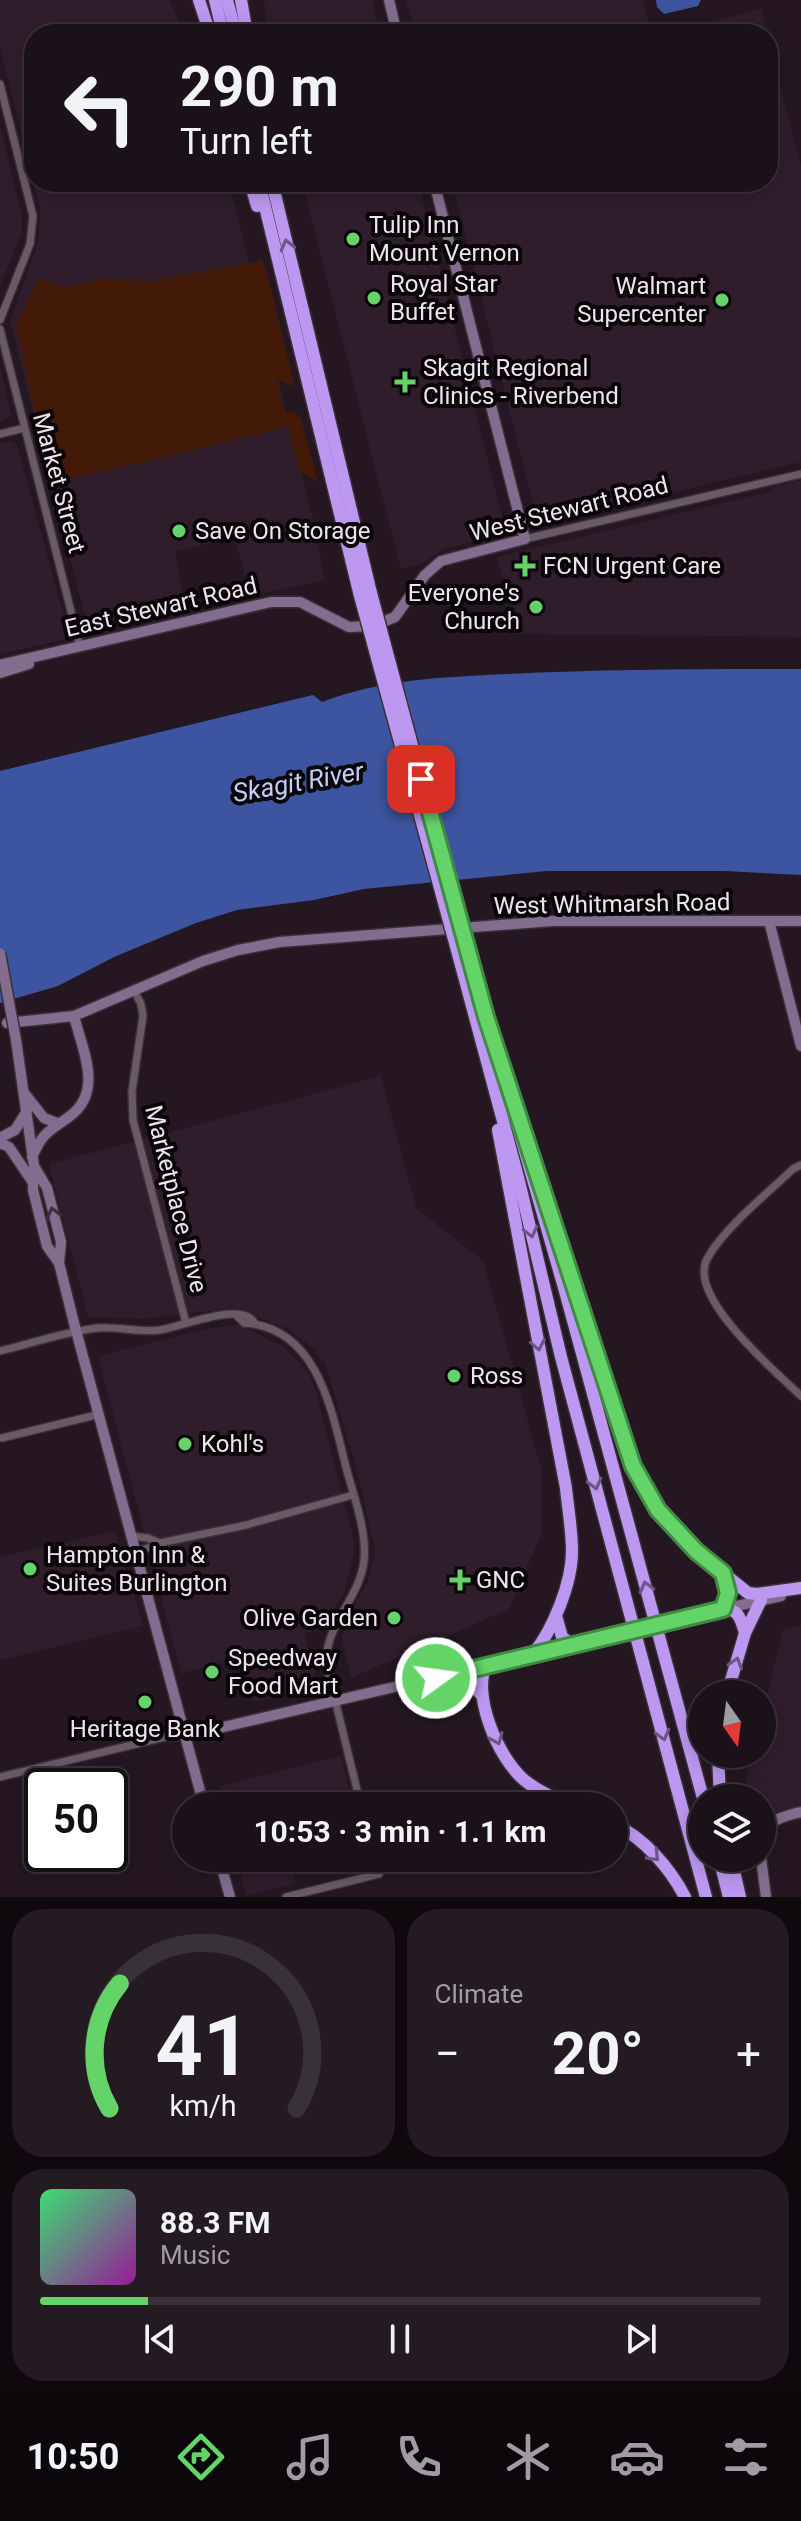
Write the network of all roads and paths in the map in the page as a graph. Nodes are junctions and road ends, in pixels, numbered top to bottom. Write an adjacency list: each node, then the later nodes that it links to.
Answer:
1 (199, 0): 6 (highway)
2 (215, 0): 7 (highway)
3 (227, 0): 8 (highway)
4 (241, 0): 9 (highway)
5 (389, 0): 10 (street)
6 (207, 24)
7 (221, 24)
8 (233, 24)
9 (245, 24)
10 (395, 24)
11 (0, 84): 12 (street)
12 (24, 180)
13 (27, 192): 18 (street)
14 (253, 192): 19 (highway)
15 (261, 192): 19 (highway)
16 (274, 192): 25 (highway, one-way to 16)
17 (437, 192): 24 (street)
18 (0, 320)
19 (294, 325): 25 (highway)
20 (0, 329): 21 (street, Market Street)
21 (24, 428): 22 (street); 27 (street, Market Street)
22 (0, 434)
23 (801, 474): 24 (street, West Stewart Road)
24 (525, 539): 26 (street, West Stewart Road)
25 (366, 595): 32 (highway, bridge)
26 (373, 626): 27 (street, East Stewart Road)
27 (80, 647): 28 (street, East Stewart Road)
28 (0, 669)
29 (769, 921): 30 (street, West Whitmarsh Road); 33 (street, West Whitmarsh Road); 37 (street)
30 (801, 921)
31 (0, 953): 39 (street, bridge)
32 (466, 965): 35 (highway); 38 (highway)
33 (134, 990): 34 (street, West Whitmarsh Road); 47 (street, Marketplace Drive)
34 (74, 1016): 36 (street, West Whitmarsh Road); 41 (street)
35 (486, 1017): 57 (highway); 72 (highway, one-way to 35)
36 (4, 1023)
37 (801, 1046)
38 (490, 1075): 61 (highway, one-way to 61); 87 (highway, one-way to 87)
39 (24, 1092): 40 (street); 41 (street)
40 (27, 1111): 42 (street); 43 (street)
41 (57, 1123): 43 (street)
42 (0, 1141): 45 (street)
43 (33, 1162): 45 (street); 46 (street, one-way to 43)
44 (801, 1165): 50 (street)
45 (33, 1183): 46 (street)
46 (59, 1263): 48 (street)
47 (186, 1323): 48 (street); 53 (street)
48 (77, 1333): 49 (street); 51 (street)
49 (0, 1351)
50 (801, 1396)
51 (100, 1414): 52 (street); 54 (street)
52 (2, 1438)
53 (353, 1495): 55 (street); 69 (street)
54 (131, 1536): 55 (street); 56 (street)
55 (160, 1543): 56 (street)
56 (135, 1553): 70 (street)
57 (723, 1573): 58 (highway); 60 (highway)
58 (801, 1590): 59 (street)
59 (761, 1600): 60 (street); 62 (highway)
60 (723, 1609): 62 (highway); 63 (street, bridge)
61 (556, 1613): 63 (highway); 64 (highway)
62 (745, 1633): 66 (highway, one-way to 62)
63 (572, 1645): 64 (street)
64 (533, 1654): 65 (street)
65 (486, 1665): 67 (street); 68 (highway)
66 (731, 1680)
67 (410, 1684): 68 (highway); 69 (street)
68 (482, 1695): 75 (highway, one-way to 75)
69 (336, 1702): 70 (street); 74 (street)
70 (185, 1736): 71 (street); 73 (street)
71 (0, 1777)
72 (699, 1784)
73 (200, 1792)
74 (358, 1792)
75 (544, 1792)
76 (801, 1812): 77 (street)
77 (776, 1820)
78 (628, 1834): 86 (highway, one-way to 86)
79 (223, 1872): 84 (street)
80 (378, 1872): 85 (street)
81 (723, 1872): 88 (highway)
82 (734, 1872): 89 (highway)
83 (763, 1872): 90 (street)
84 (230, 1897)
85 (286, 1897)
86 (685, 1897)
87 (706, 1897)
88 (729, 1897)
89 (740, 1897)
90 (766, 1897)

